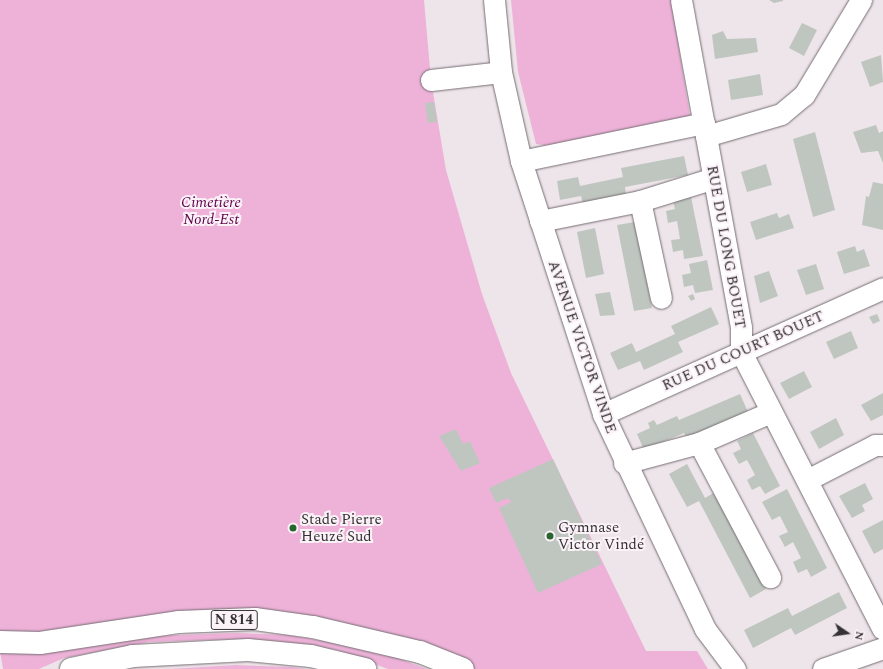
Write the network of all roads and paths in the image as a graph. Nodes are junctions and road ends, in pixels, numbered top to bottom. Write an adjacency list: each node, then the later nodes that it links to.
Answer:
1 (494, 0): 4 (street, AVENUE VICTOR VINDE)
2 (681, 0): 6 (street, RUE DU LONG BOUET)
3 (861, 0): 6 (street)
4 (501, 72): 5 (street); 7 (street, AVENUE VICTOR VINDE)
5 (431, 80)
6 (705, 129): 7 (street); 8 (street, RUE DU LONG BOUET)
7 (521, 161): 10 (street, AVENUE VICTOR VINDE)
8 (714, 178): 9 (street); 13 (street, RUE DU LONG BOUET)
9 (640, 202): 10 (street); 12 (street)
10 (540, 222): 15 (street, AVENUE VICTOR VINDE)
11 (883, 288): 13 (street, RUE DU COURT BOUET)
12 (661, 298)
13 (741, 352): 14 (street, RUE DU LONG BOUET); 15 (street, RUE DU COURT BOUET)
14 (771, 412): 16 (street); 19 (street, RUE DU LONG BOUET)
15 (603, 414): 18 (street, AVENUE VICTOR VINDE)
16 (699, 443): 18 (street); 20 (street)
17 (883, 445): 19 (street)
18 (624, 463): 27 (street, AVENUE VICTOR VINDE)
19 (807, 480): 21 (street, RUE DU LONG BOUET)
20 (770, 577)
21 (883, 629)
22 (0, 642): 26 (highway, N 814)
23 (883, 648): 28 (street)
24 (71, 669): 25 (highway, N 814)
25 (365, 669)
26 (463, 669)
27 (735, 669)
28 (823, 669)

